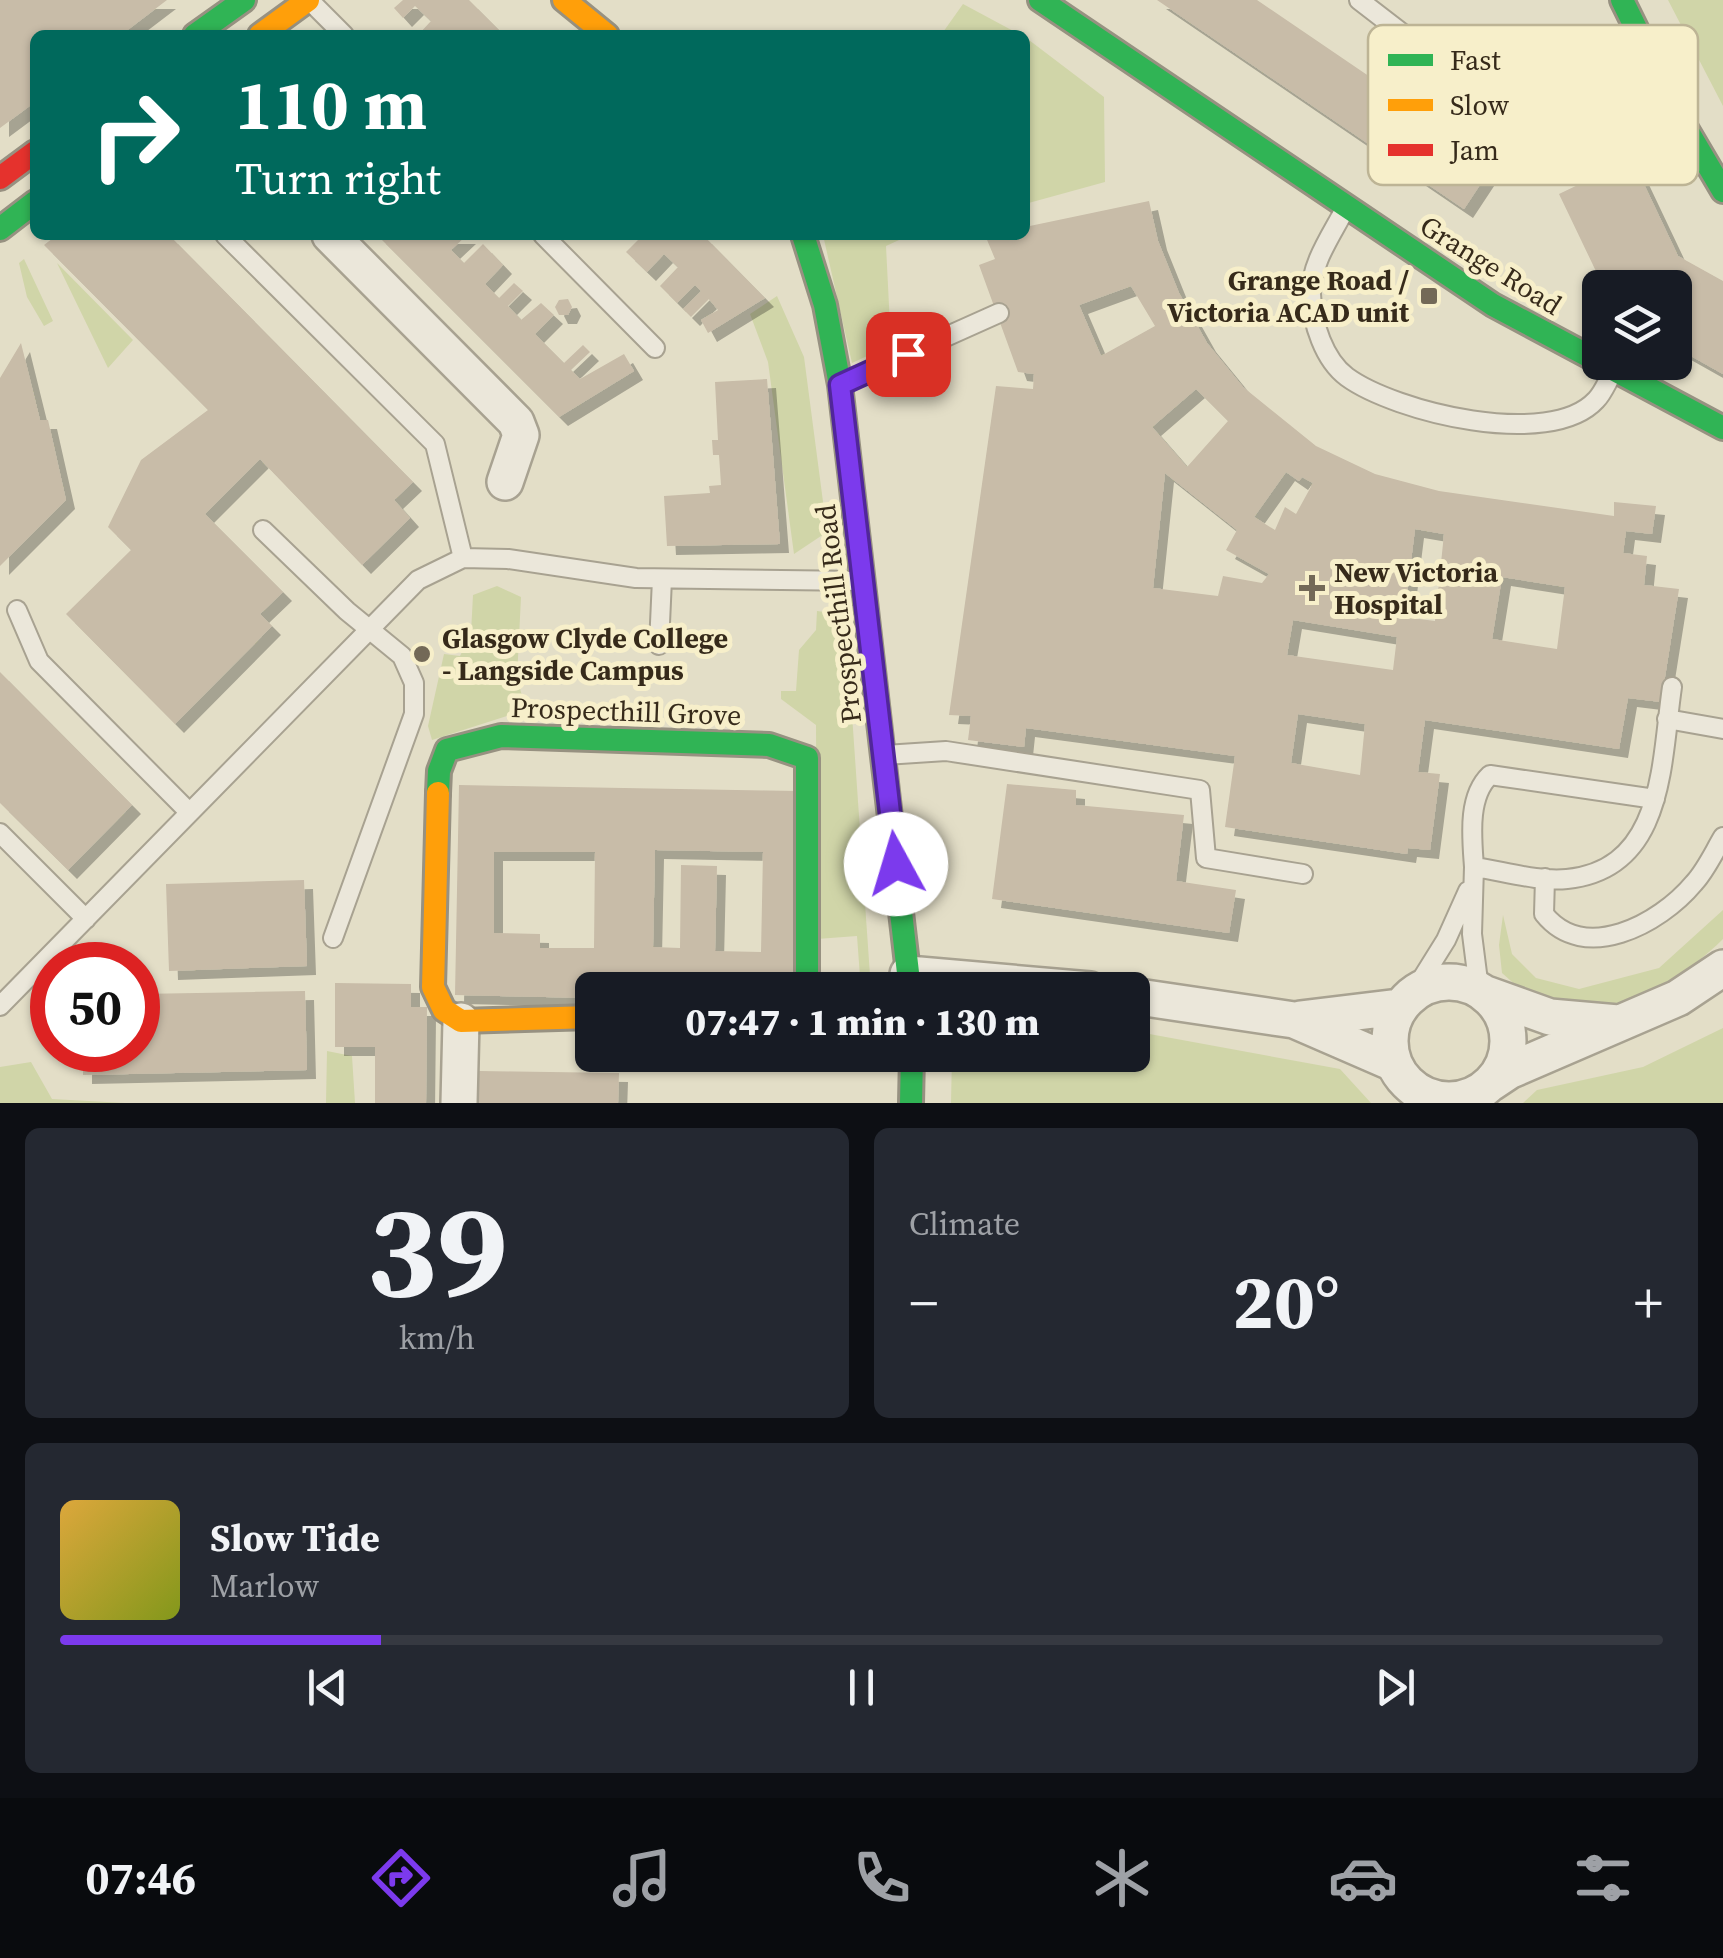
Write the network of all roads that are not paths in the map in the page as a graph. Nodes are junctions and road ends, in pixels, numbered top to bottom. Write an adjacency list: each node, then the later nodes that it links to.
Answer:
1 (244, 0): 9 (street)
2 (309, 0): 10 (street); 11 (lane)
3 (564, 0): 12 (street)
4 (1040, 0): 18 (street, Grange Road)
5 (1360, 0): 7 (lane)
6 (1622, 0): 8 (street)
7 (1392, 25)
8 (1634, 25)
9 (202, 30)
10 (267, 30)
11 (339, 30)
12 (602, 30)
13 (1698, 149): 16 (street)
14 (30, 156): 15 (street)
15 (0, 178)
16 (1723, 191)
17 (30, 206): 19 (street)
18 (1346, 207): 26 (street, Grange Road); 27 (lane)
19 (0, 228)
20 (230, 240): 33 (lane)
21 (335, 240): 31 (street)
22 (547, 240): 25 (lane)
23 (805, 240): 29 (street, Prospecthill Road)
24 (998, 313): 29 (lane)
25 (655, 348)
26 (1582, 355)
27 (1609, 380)
28 (1627, 380): 30 (street, Grange Road)
29 (840, 385): 35 (street, Prospecthill Road)
30 (1723, 428)
31 (505, 482)
32 (263, 530): 37 (lane)
33 (464, 558): 34 (lane); 37 (lane)
34 (662, 579): 35 (lane); 38 (lane)
35 (865, 581): 42 (street, Prospecthill Road)
36 (17, 610): 44 (lane)
37 (371, 628): 44 (lane); 51 (lane)
38 (660, 645)
39 (1672, 688): 40 (lane)
40 (1668, 719): 41 (lane); 43 (lane)
41 (1723, 729)
42 (884, 755): 47 (lane); 54 (street, Prospecthill Road)
43 (1655, 800): 48 (lane); 49 (lane)
44 (190, 812): 50 (lane)
45 (0, 833): 50 (lane)
46 (1723, 837): 49 (lane)
47 (1303, 874)
48 (1473, 874): 49 (lane); 55 (lane); 57 (lane)
49 (1545, 878)
50 (86, 918): 58 (lane)
51 (333, 938)
52 (1723, 968): 62 (street)
53 (807, 972): 61 (street, Prospecthill Grove)
54 (908, 972)
55 (1483, 992): 57 (street); 62 (street); 65 (street)
56 (1150, 999): 60 (street)
57 (1406, 1000): 60 (street); 63 (street)
58 (0, 1006)
59 (575, 1018): 61 (street)
60 (1294, 1020): 63 (street)
61 (461, 1022): 66 (street)
62 (1619, 1023): 65 (street)
63 (1393, 1063): 65 (street)
64 (912, 1072): 67 (street)
65 (1491, 1083)
66 (459, 1103)
67 (911, 1103)

